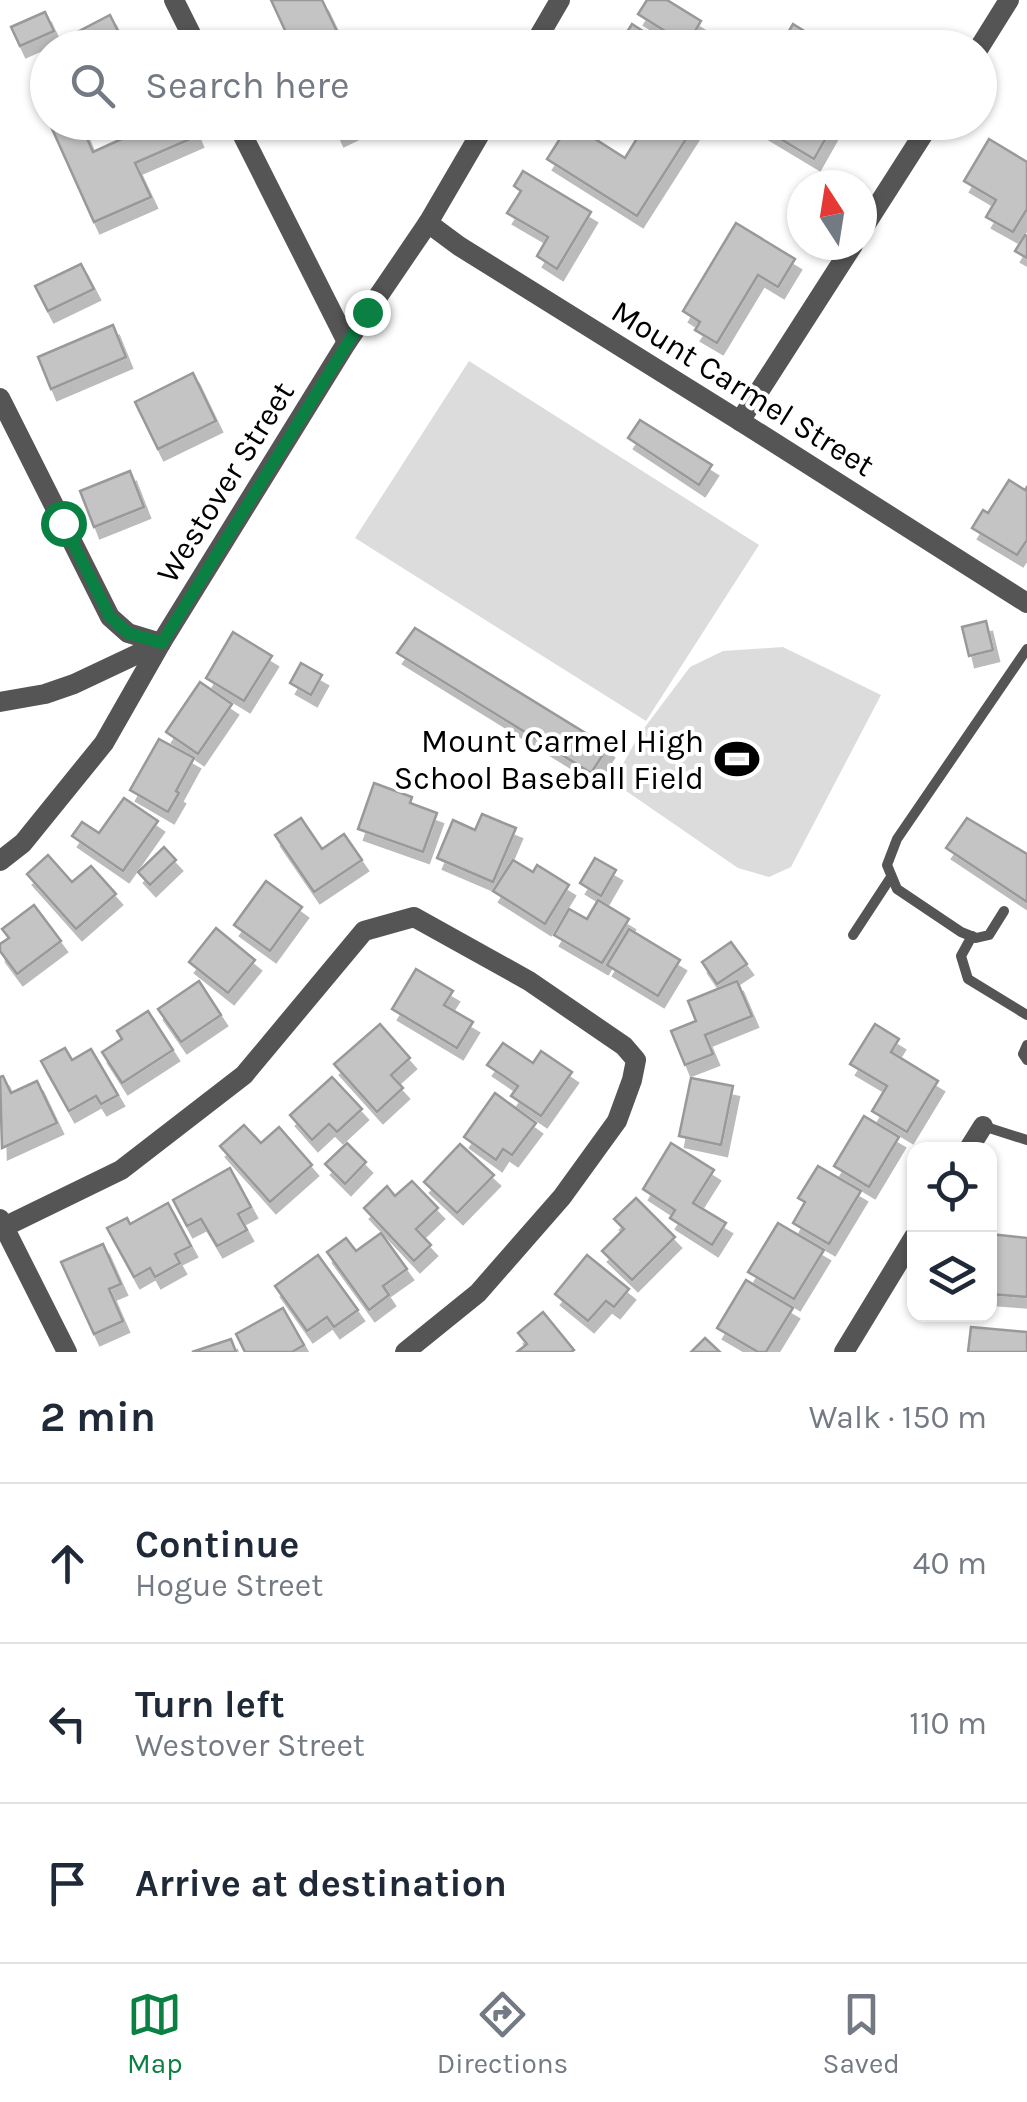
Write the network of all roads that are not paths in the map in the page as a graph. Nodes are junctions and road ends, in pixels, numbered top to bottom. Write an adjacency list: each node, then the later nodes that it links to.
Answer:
1 (174, 0): 4 (street)
2 (560, 0): 5 (street)
3 (1009, 0): 6 (street)
4 (189, 30)
5 (542, 30)
6 (990, 30)
7 (245, 140): 13 (street)
8 (476, 140): 11 (street, Westover Street)
9 (920, 140): 10 (street)
10 (877, 207)
11 (428, 222): 13 (street, Westover Street); 15 (street, Mount Carmel Street)
12 (842, 260): 15 (street)
13 (346, 342): 17 (street, Westover Street)
14 (0, 398): 17 (street)
15 (740, 420): 16 (street, Mount Carmel Street)
16 (1027, 603)
17 (162, 643): 19 (street); 20 (street, Westover Street)
18 (1027, 648): 21 (lane)
19 (0, 702)
20 (0, 861)
21 (891, 877): 23 (lane); 24 (lane)
22 (1004, 910): 24 (lane)
23 (853, 935)
24 (972, 936): 25 (lane)
25 (1027, 1015)
26 (1027, 1045): 27 (lane)
27 (1027, 1060)
28 (983, 1126): 29 (lane); 30 (street)
29 (1027, 1140)
30 (973, 1142)
31 (1, 1225): 33 (street); 34 (street)
32 (907, 1248): 35 (street)
33 (67, 1352)
34 (405, 1352)
35 (844, 1352)

